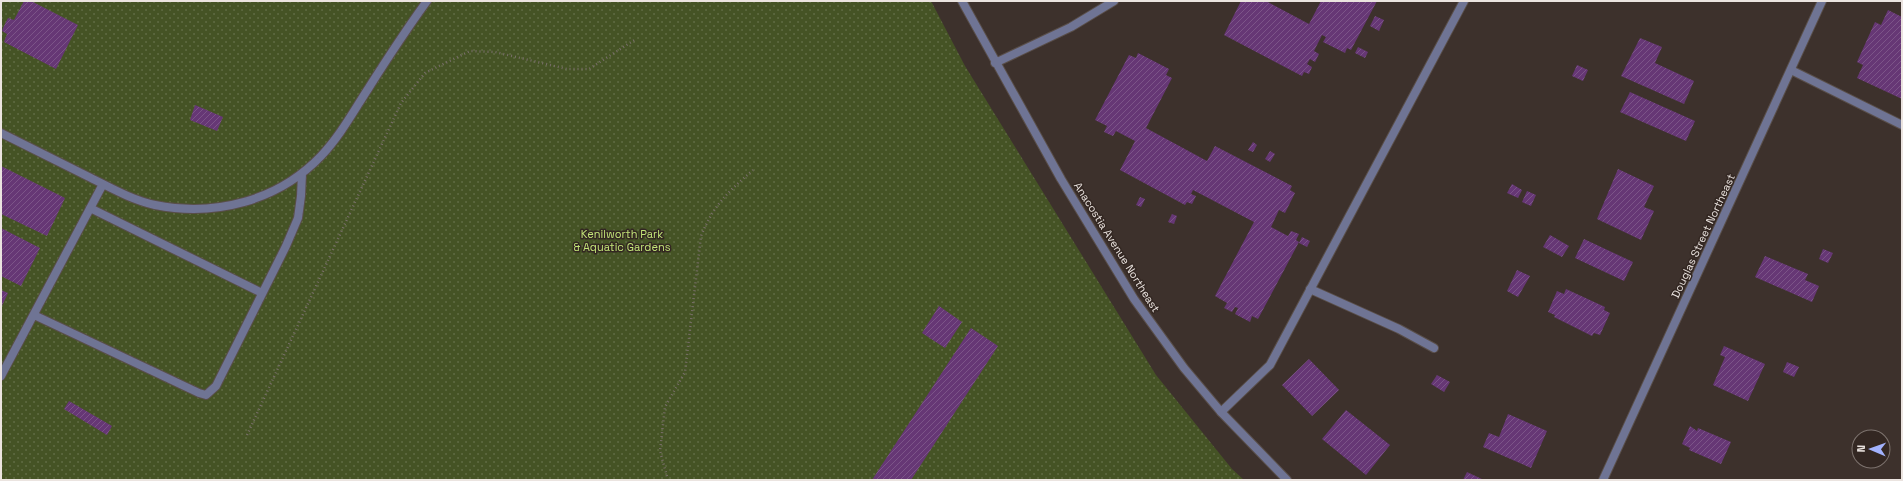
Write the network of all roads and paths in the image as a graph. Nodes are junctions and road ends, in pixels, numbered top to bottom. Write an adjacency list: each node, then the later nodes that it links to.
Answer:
1 (427, 1): 12 (street)
2 (962, 1): 7 (street, Anacostia Avenue Northeast)
3 (1114, 1): 7 (street)
4 (1464, 1): 15 (street)
5 (1822, 1): 8 (street, Douglas Street Northeast)
6 (636, 39): 21 (path)
7 (995, 63): 20 (street, Anacostia Avenue Northeast)
8 (1791, 70): 9 (street); 24 (street, Douglas Street Northeast)
9 (1902, 126)
10 (1, 133): 13 (street)
11 (753, 170): 22 (path)
12 (302, 174): 13 (street); 16 (street)
13 (103, 184): 14 (street)
14 (90, 208): 16 (street); 17 (street)
15 (1310, 289): 18 (street); 20 (street)
16 (262, 293): 17 (street)
17 (34, 315): 19 (street)
18 (1434, 348)
19 (1, 376)
20 (1221, 412): 23 (street, Anacostia Avenue Northeast)
21 (247, 435)
22 (668, 480)
23 (1286, 480)
24 (1603, 480)

